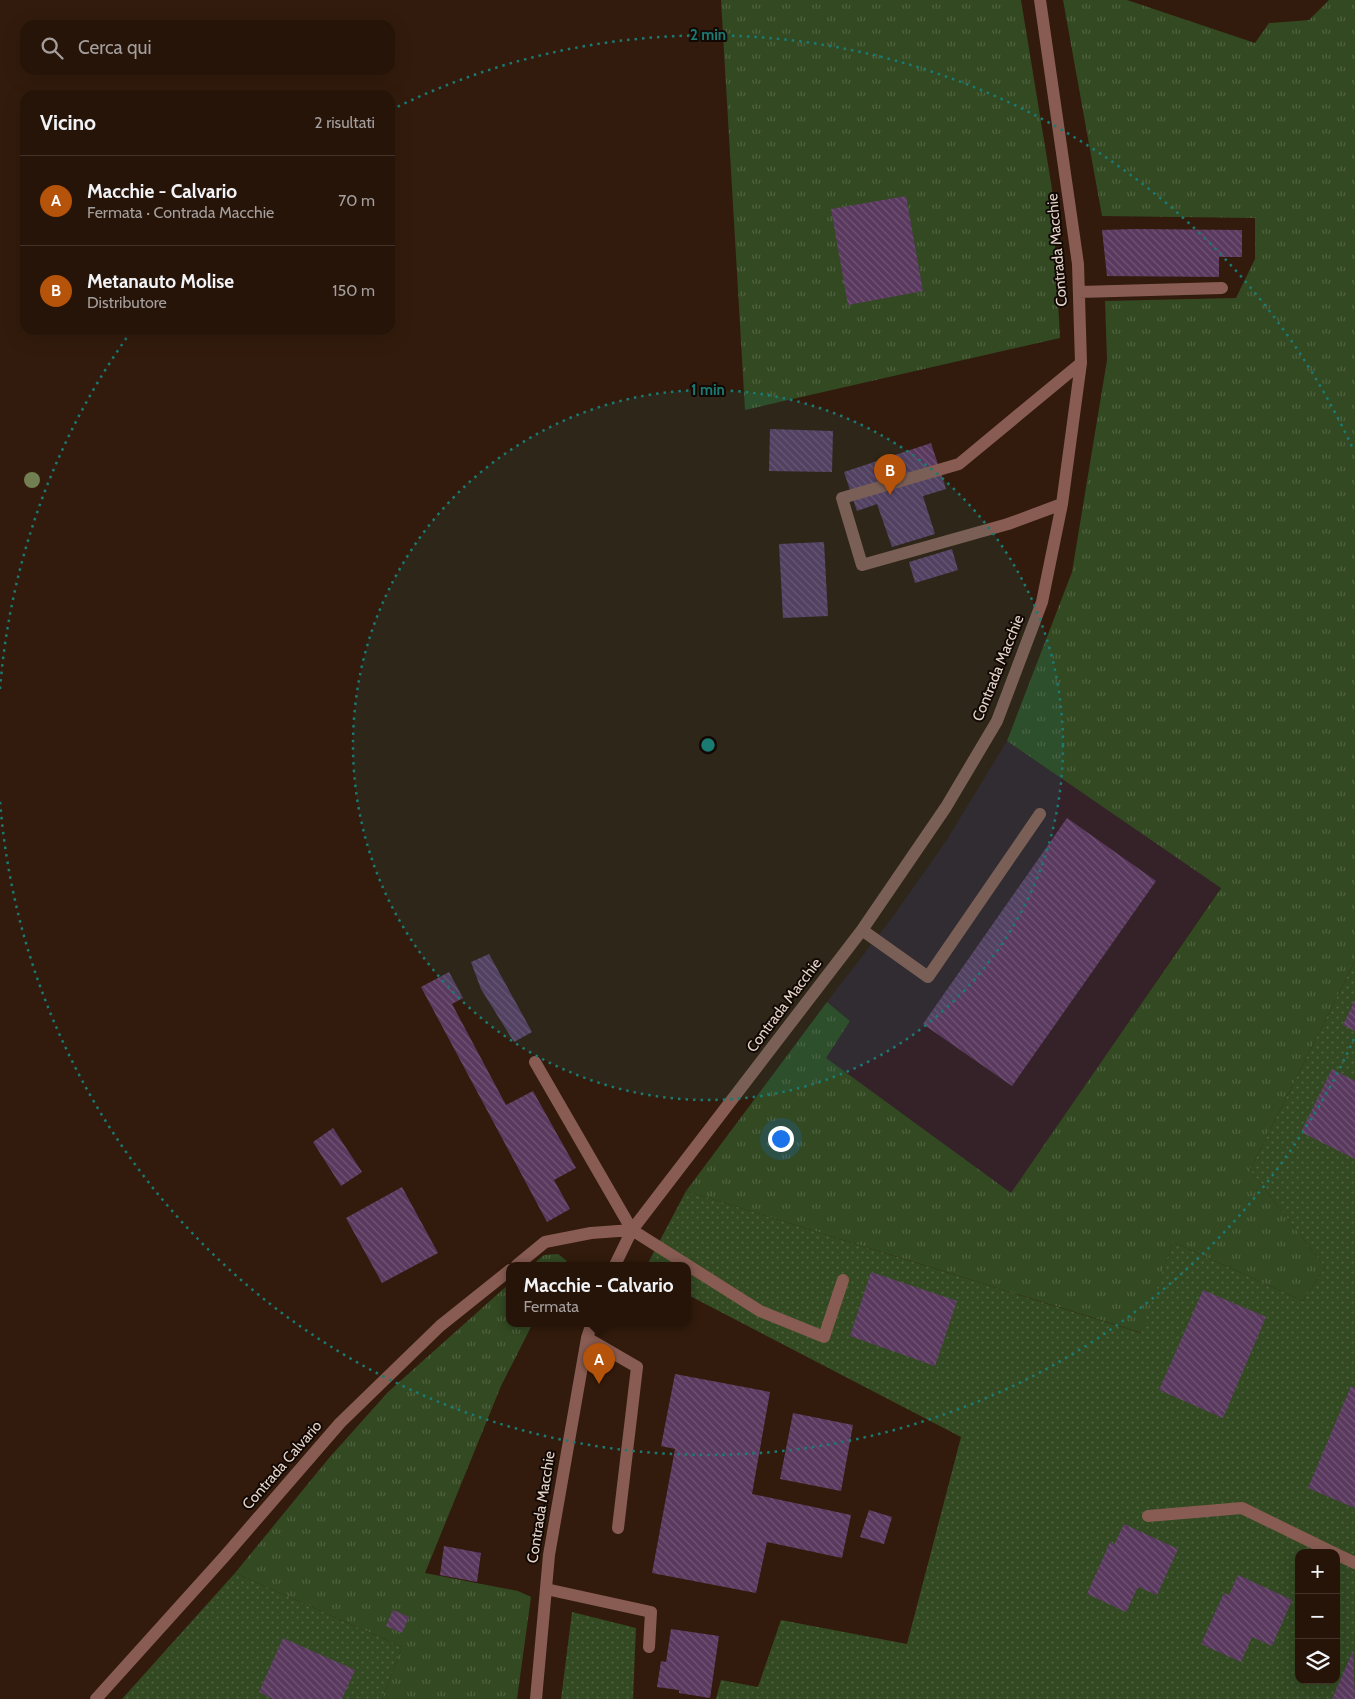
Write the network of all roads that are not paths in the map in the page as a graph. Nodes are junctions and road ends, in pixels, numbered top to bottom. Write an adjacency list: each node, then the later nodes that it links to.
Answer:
1 (1040, 0): 3 (street, Contrada Macchie)
2 (1222, 288): 3 (street)
3 (1079, 292): 4 (street, Contrada Macchie)
4 (1081, 363): 5 (street, Contrada Macchie); 5 (street)
5 (1062, 504): 7 (street, Contrada Macchie)
6 (1040, 814): 7 (street)
7 (862, 930): 9 (street, Contrada Macchie)
8 (535, 1062): 9 (street)
9 (632, 1230): 10 (street); 11 (street, Contrada Macchie); 12 (street)
10 (520, 1262)
11 (616, 1262)
12 (683, 1262)
13 (691, 1267): 15 (street)
14 (506, 1273): 25 (street, Contrada Calvario)
15 (843, 1280)
16 (591, 1327): 17 (street, Contrada Macchie)
17 (587, 1338): 19 (street); 23 (street, Contrada Macchie)
18 (1148, 1516): 20 (street)
19 (618, 1528)
20 (1327, 1549)
21 (1340, 1556): 22 (street)
22 (1355, 1563)
23 (546, 1589): 24 (street); 26 (street, Contrada Macchie)
24 (649, 1647)
25 (96, 1699)
26 (536, 1699)

